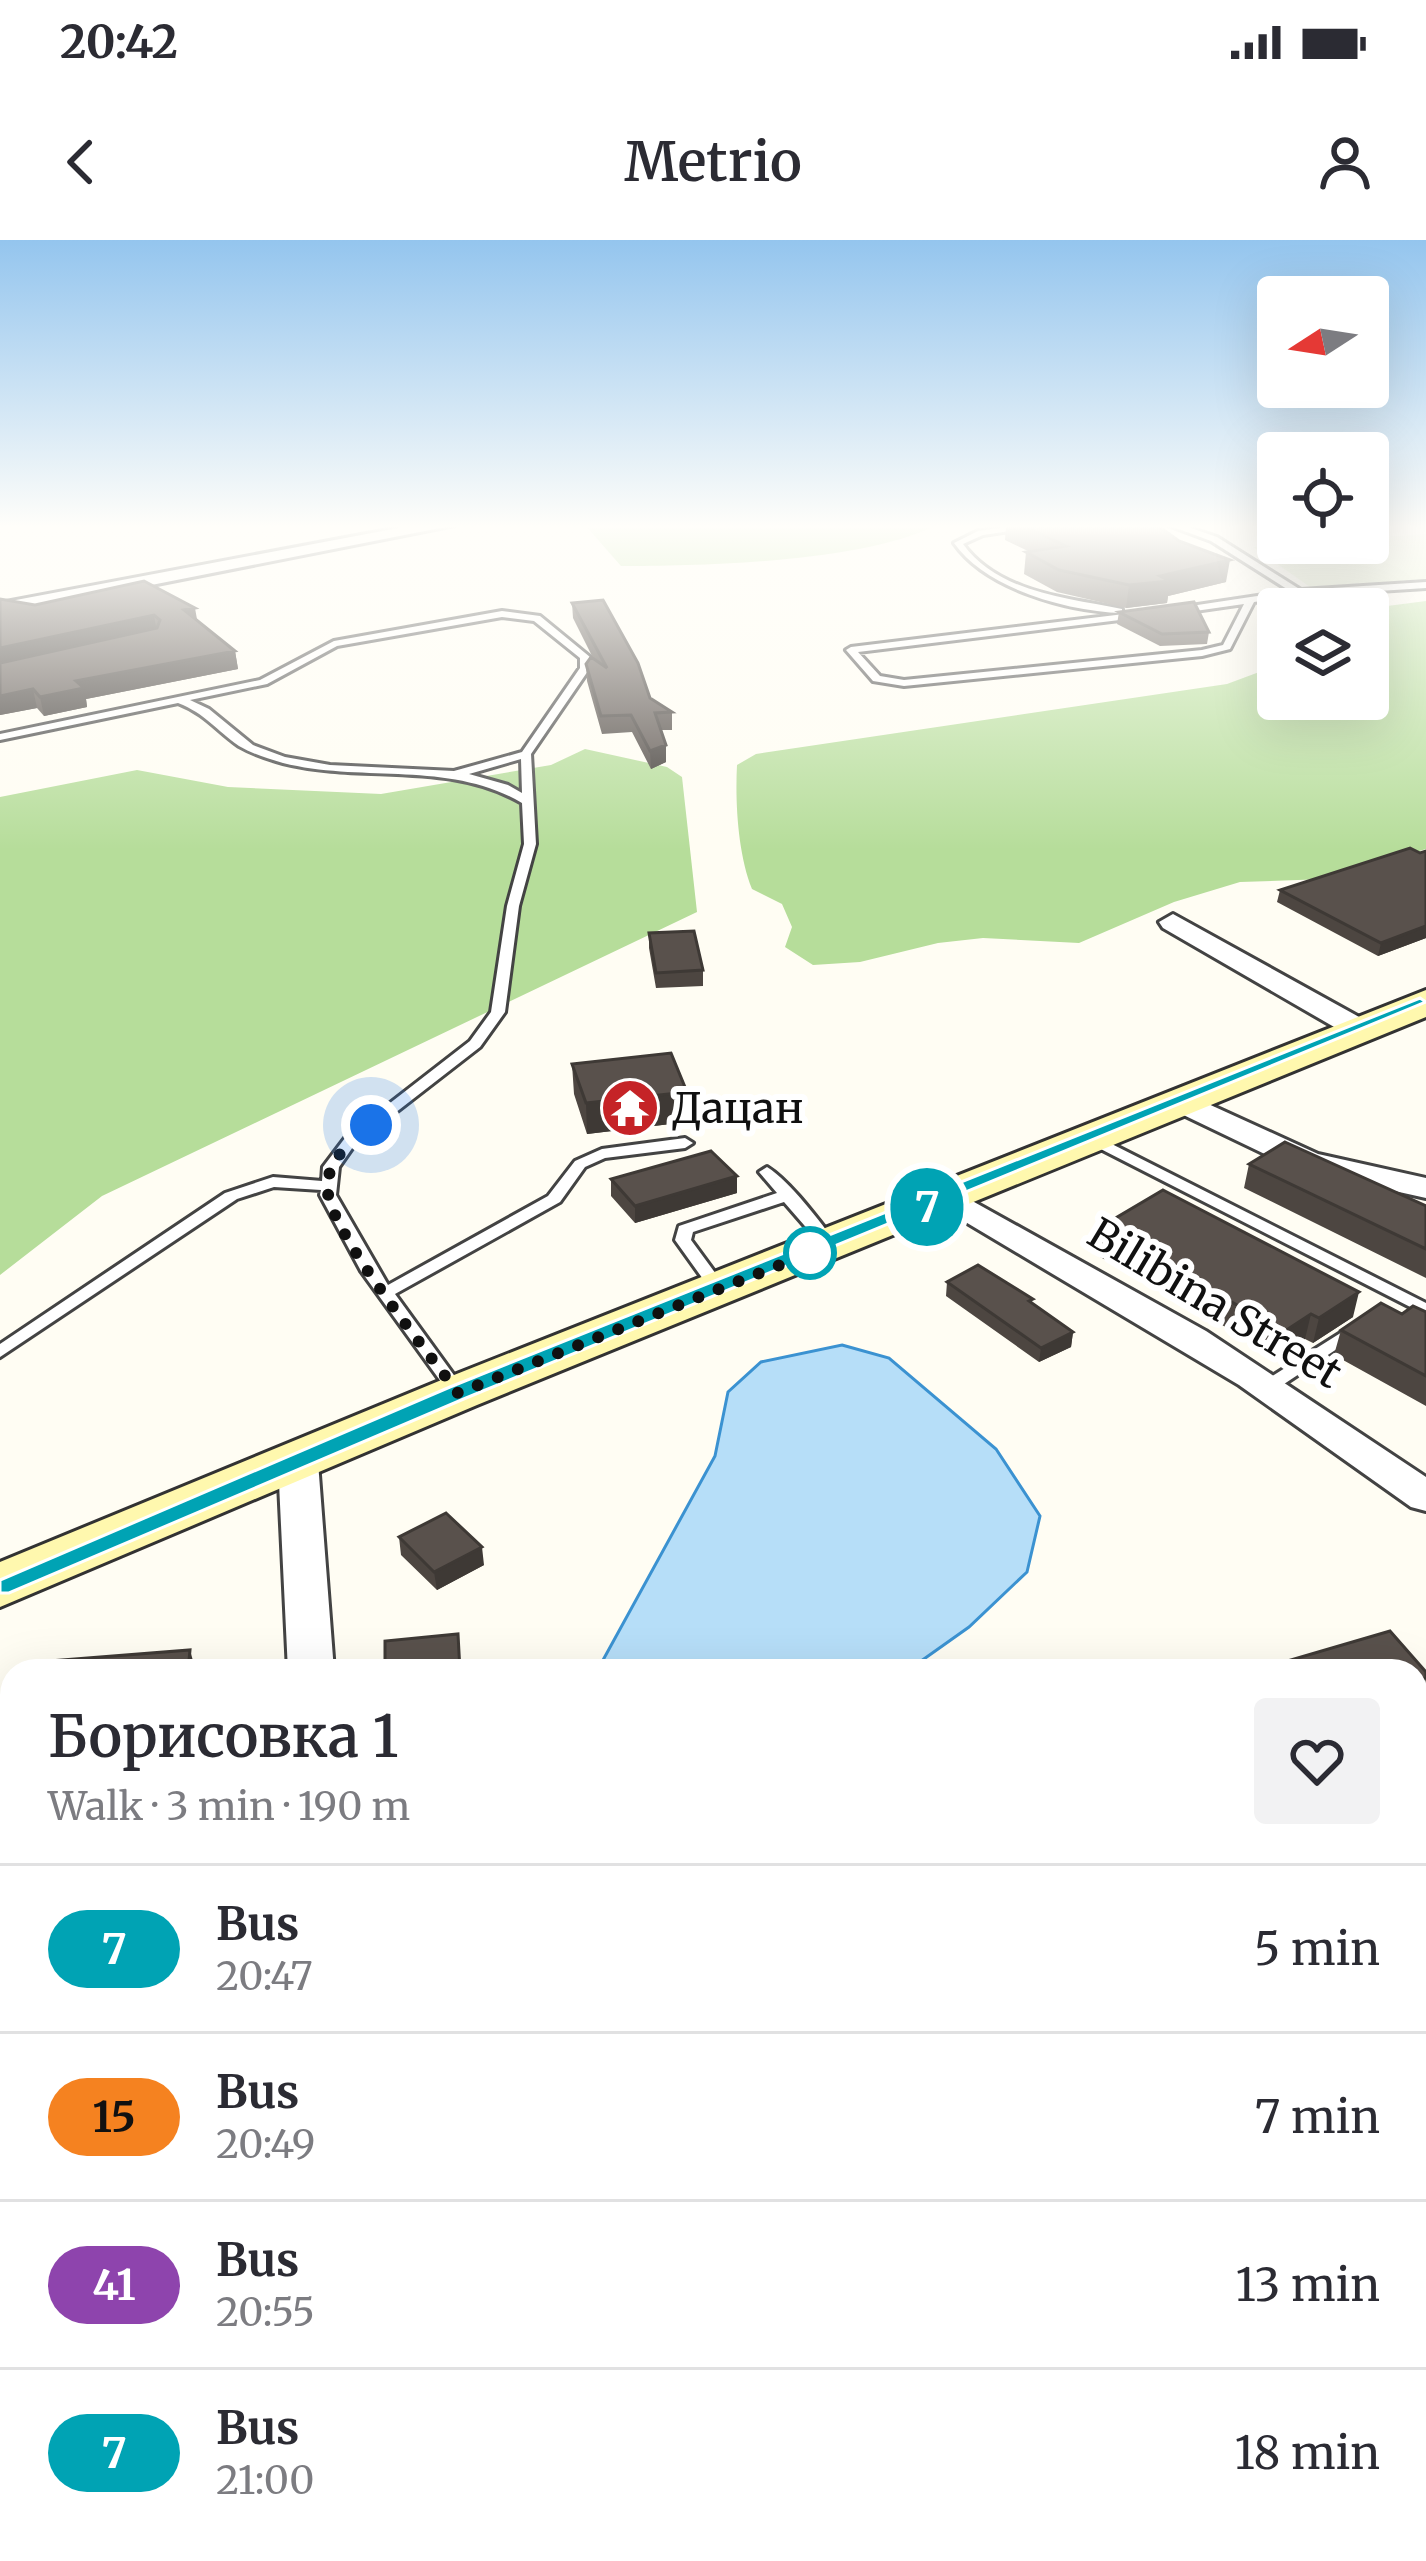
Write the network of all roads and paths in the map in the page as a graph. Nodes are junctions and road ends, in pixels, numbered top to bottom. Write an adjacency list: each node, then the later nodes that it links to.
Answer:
1 (402, 633): 5 (lane)
2 (556, 633): 7 (lane)
3 (989, 633): 4 (lane)
4 (1233, 633)
5 (178, 700): 6 (lane); 8 (lane)
6 (0, 737)
7 (526, 754): 8 (lane); 9 (lane)
8 (452, 776): 9 (lane)
9 (529, 802): 17 (lane)
10 (1173, 922): 12 (street)
11 (1426, 1002): 12 (main road)
12 (1359, 1029): 13 (main road)
13 (1182, 1102): 14 (main road); 18 (street)
14 (1092, 1139): 20 (main road); 24 (lane)
15 (685, 1143): 23 (lane)
16 (767, 1172): 19 (lane)
17 (329, 1186): 23 (lane); 28 (lane)
18 (1426, 1188)
19 (788, 1196): 21 (lane); 22 (lane)
20 (950, 1198): 21 (main road); 29 (street, Bilibina Street)
21 (830, 1245): 22 (main road)
22 (719, 1289): 30 (main road)
23 (385, 1293): 30 (lane)
24 (1402, 1298): 25 (lane); 27 (lane)
25 (1426, 1310)
26 (1372, 1318): 29 (lane)
27 (1426, 1329)
28 (0, 1352)
29 (1269, 1386): 32 (street, Bilibina Street)
30 (458, 1393): 31 (main road)
31 (298, 1462): 33 (main road); 34 (street)
32 (1426, 1497)
33 (0, 1586)
34 (310, 1659)

